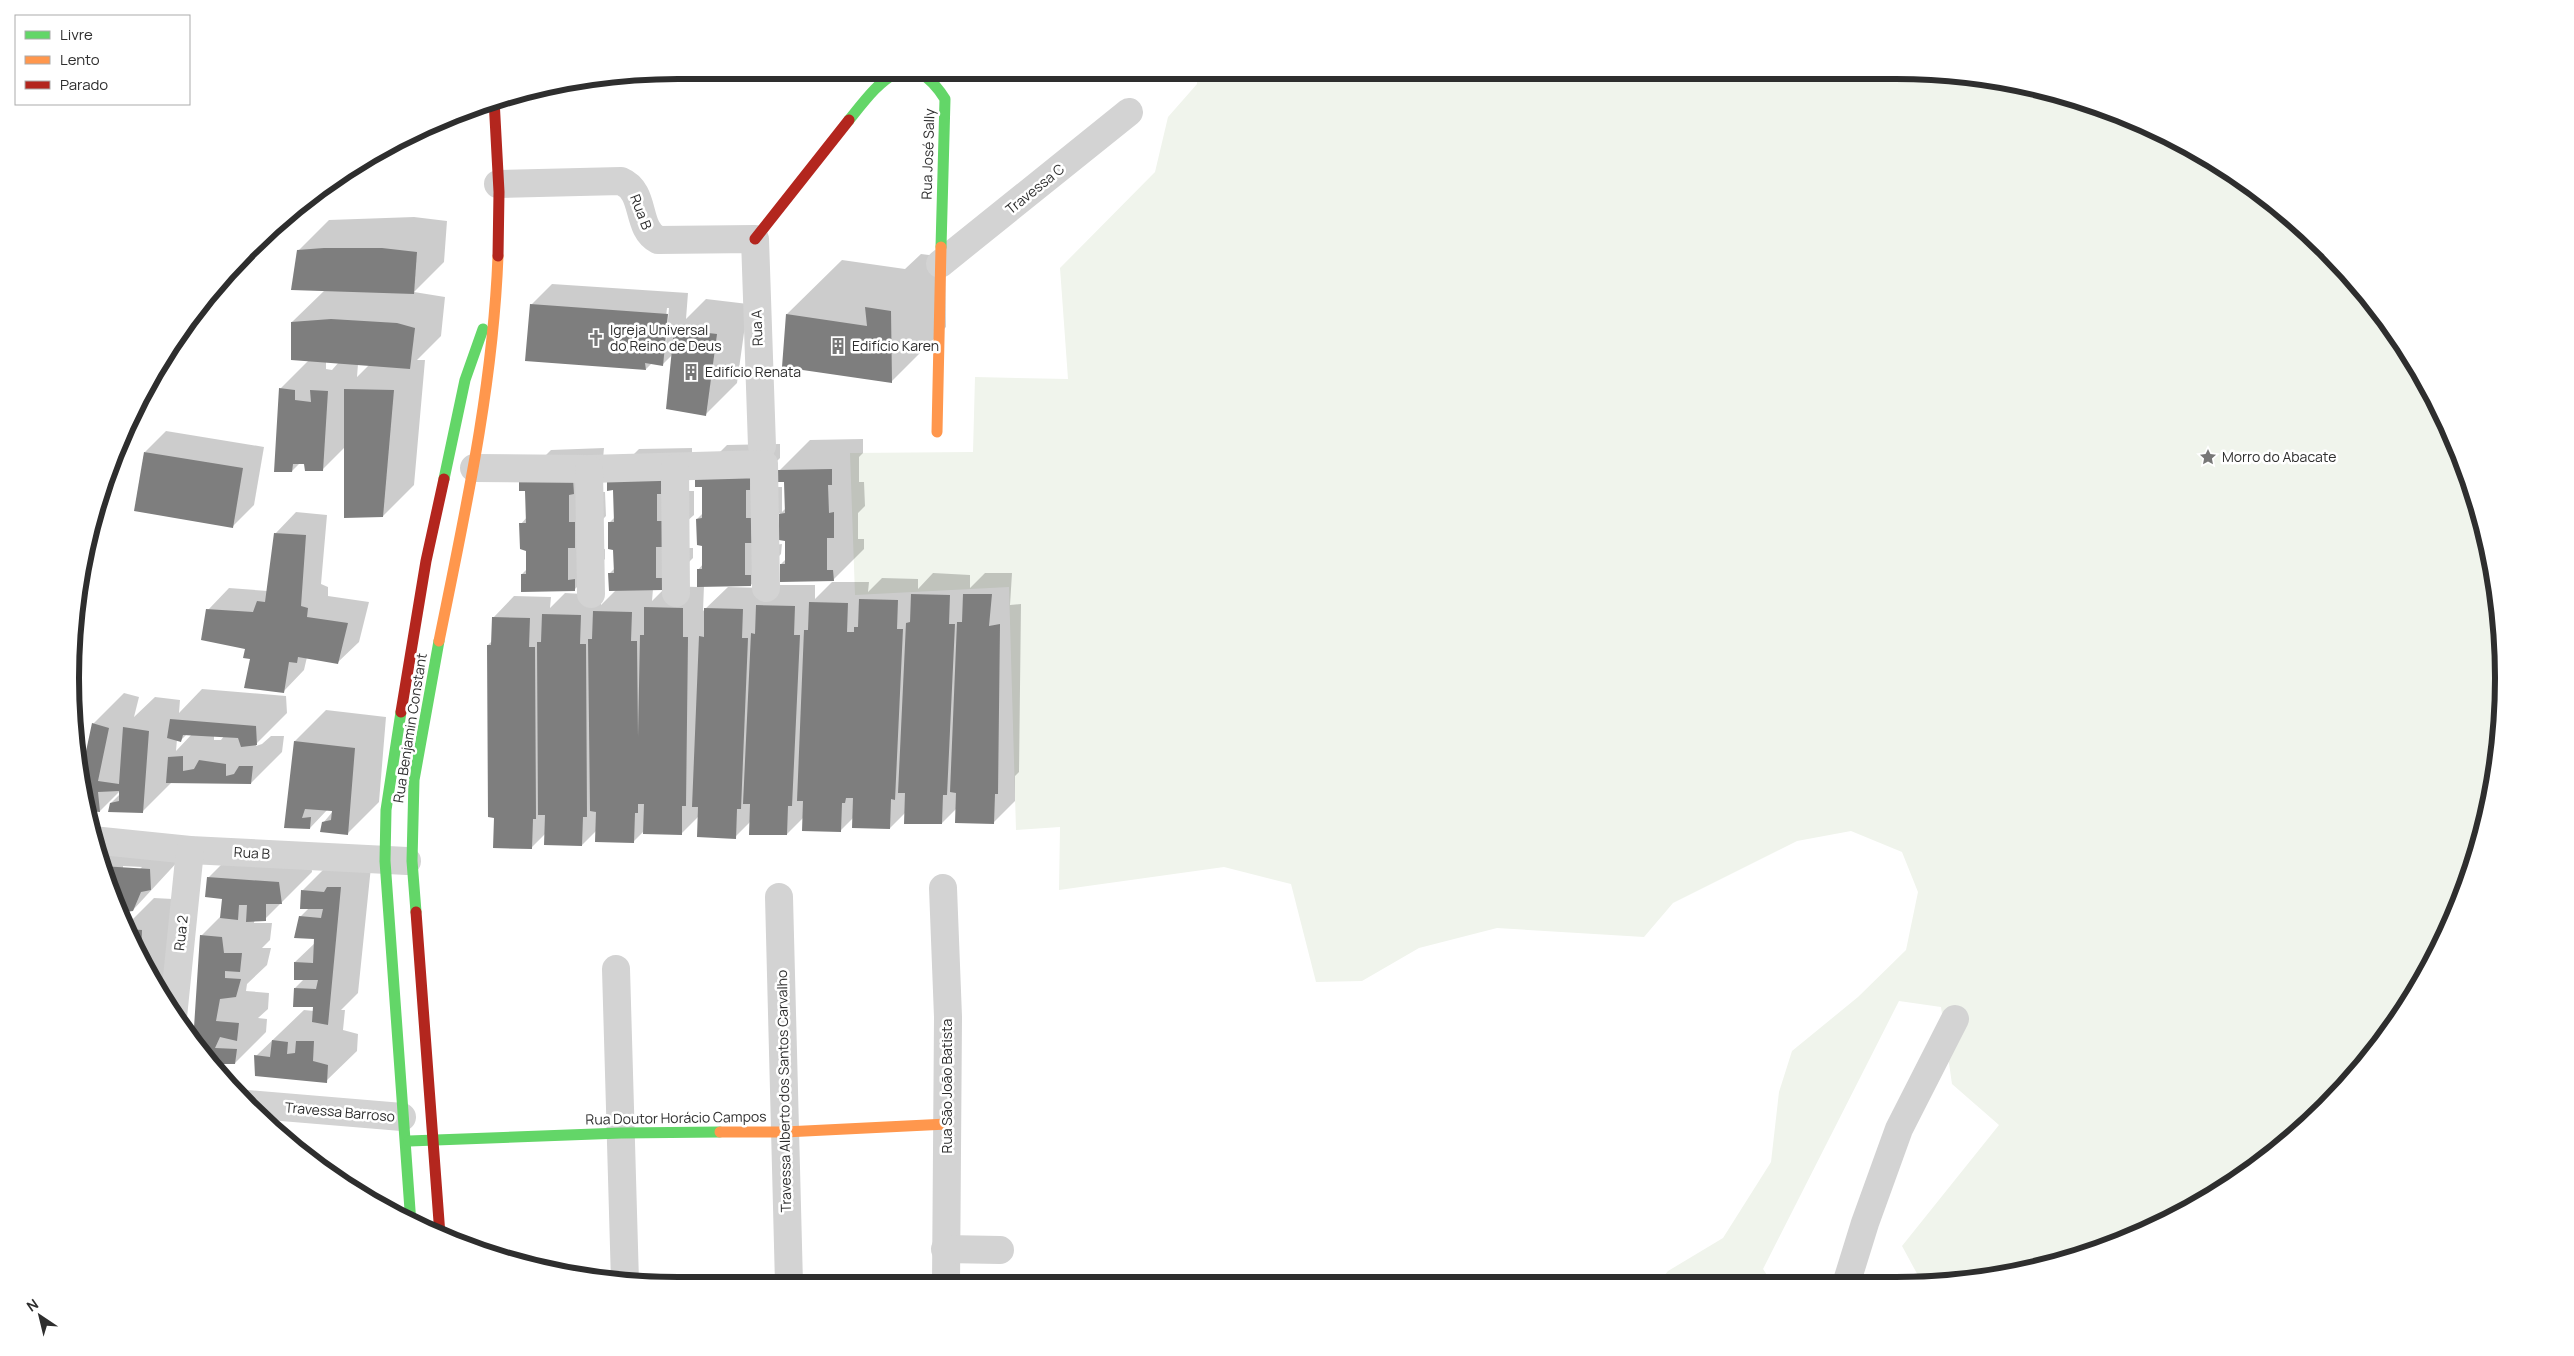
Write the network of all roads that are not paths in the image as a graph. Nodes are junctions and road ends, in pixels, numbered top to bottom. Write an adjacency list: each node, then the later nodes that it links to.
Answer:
1 (885, 79): 6 (main road, Rua José Sally)
2 (929, 79): 7 (main road, Rua José Sally)
3 (494, 108): 5 (main road, Rua Benjamin Constant)
4 (1129, 112): 7 (street, Travessa C)
5 (498, 184): 6 (street, Rua B); 8 (main road, Rua Benjamin Constant)
6 (755, 239): 10 (street, Rua A)
7 (940, 264): 9 (main road, Rua José Sally)
8 (497, 290): 11 (main road, Rua Benjamin Constant); 19 (main road, Rua Benjamin Constant)
9 (937, 432)
10 (762, 446)
11 (474, 468): 13 (street); 19 (main road, Rua Benjamin Constant)
12 (675, 468): 13 (street); 14 (street); 15 (street)
13 (589, 469): 16 (street)
14 (766, 588)
15 (676, 593)
16 (591, 594)
17 (102, 841): 18 (street, Rua B)
18 (190, 850): 19 (street, Rua B); 23 (street, Rua 2)
19 (398, 861): 27 (main road, Rua Benjamin Constant); 30 (main road, Rua Benjamin Constant)
20 (943, 888): 26 (street, Rua São João Batista)
21 (779, 897): 28 (street, Travessa Alberto dos Santos Carvalho)
22 (616, 969): 29 (street)
23 (174, 1002)
24 (1955, 1019): 38 (street)
25 (258, 1106): 27 (street, Travessa Barroso)
26 (947, 1124): 28 (main road, Rua Doutor Horácio Campos); 33 (street, Rua São João Batista)
27 (404, 1129): 30 (main road, Rua Doutor Horácio Campos); 31 (main road, Rua Benjamin Constant)
28 (785, 1132): 29 (main road, Rua Doutor Horácio Campos); 36 (street, Travessa Alberto dos Santos Carvalho)
29 (621, 1133): 30 (main road, Rua Doutor Horácio Campos); 35 (street)
30 (433, 1139): 32 (main road, Rua Benjamin Constant)
31 (410, 1214)
32 (439, 1227)
33 (945, 1249): 34 (street); 37 (street, Rua São João Batista)
34 (1000, 1250)
35 (625, 1275)
36 (789, 1277)
37 (946, 1277)
38 (1848, 1277)

